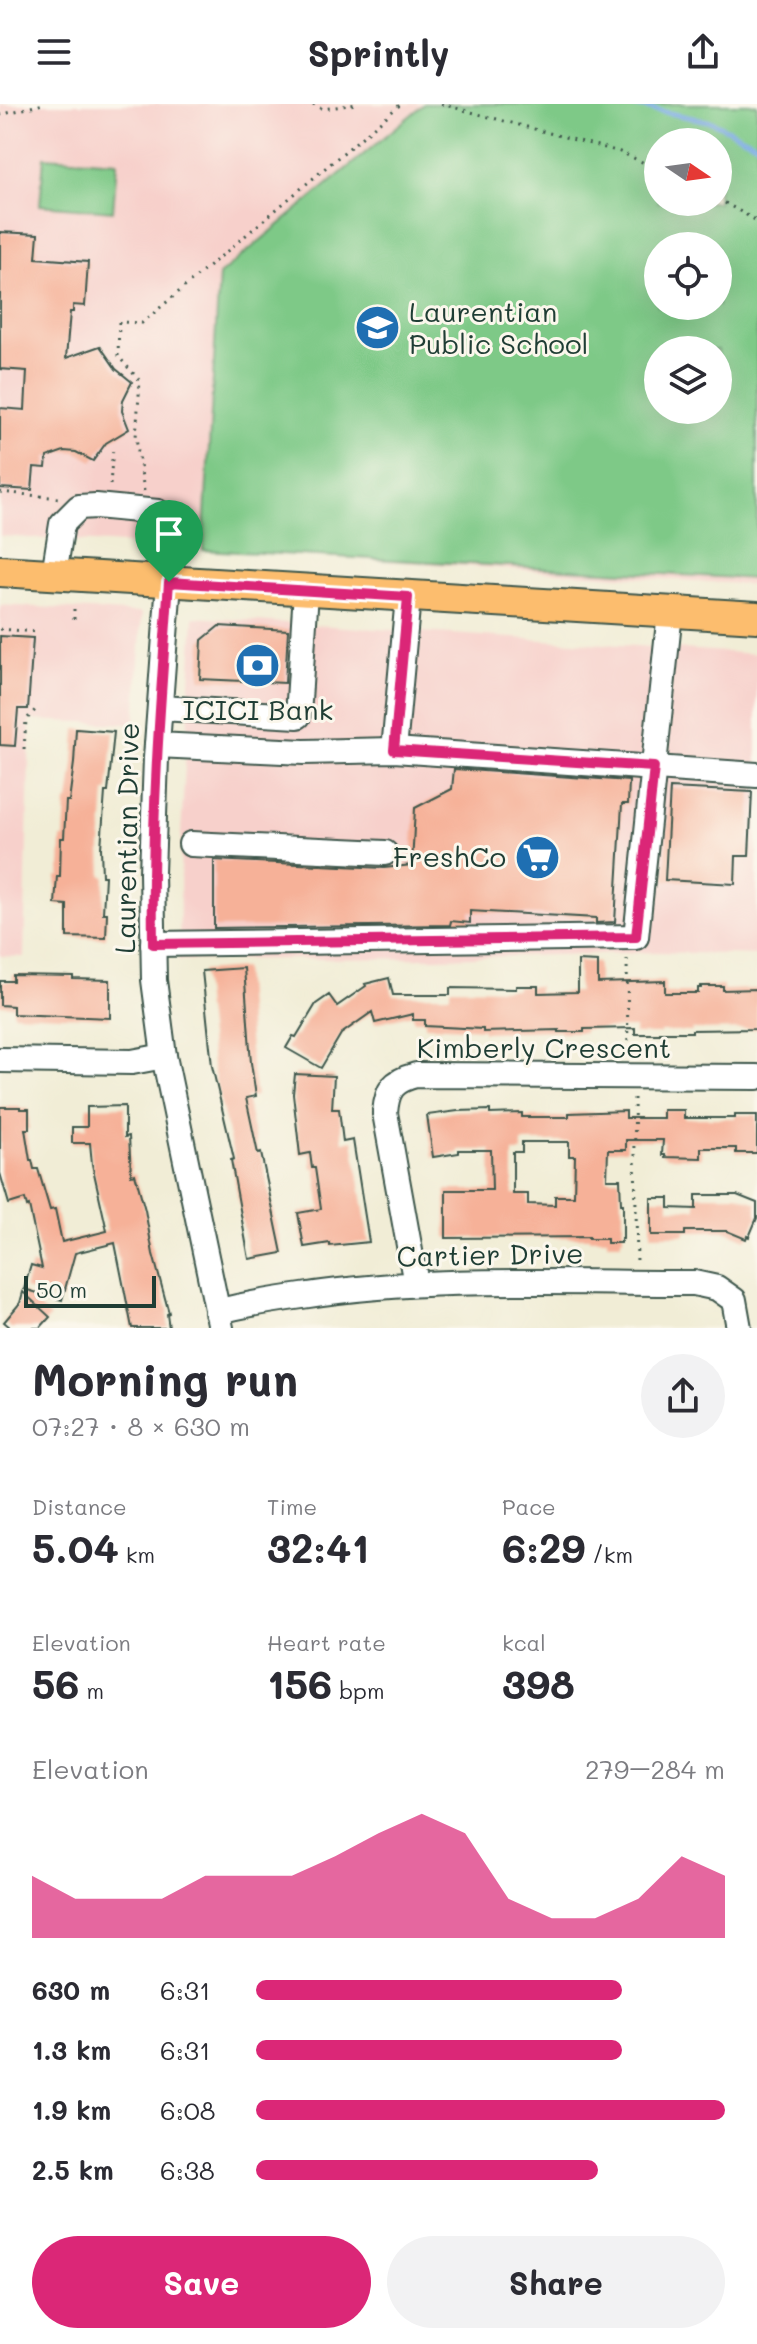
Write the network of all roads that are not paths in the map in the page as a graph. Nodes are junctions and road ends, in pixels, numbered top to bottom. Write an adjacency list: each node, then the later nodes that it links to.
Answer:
1 (0, 571): 2 (main road)
2 (54, 574): 3 (main road); 3 (street, Laurentian Drive)
3 (169, 582): 4 (main road); 8 (street, Laurentian Drive)
4 (306, 591): 5 (main road); 8 (street)
5 (408, 597): 6 (main road); 10 (street)
6 (670, 612): 7 (main road); 11 (street)
7 (757, 617)
8 (160, 708): 9 (street, Laurentian Drive)
9 (157, 745): 10 (street); 15 (street, Laurentian Drive)
10 (394, 750): 11 (street)
11 (654, 767): 12 (street); 15 (street)
12 (757, 775)
13 (191, 844): 14 (street)
14 (385, 853)
15 (153, 944): 16 (street, Laurentian Drive)
16 (164, 1056): 17 (street); 20 (street, Laurentian Drive)
17 (0, 1060)
18 (757, 1077): 19 (street, Kimberly Crescent)
19 (416, 1284): 20 (street, Cartier Drive); 21 (street, Cartier Drive)
20 (219, 1320)
21 (739, 1328)

